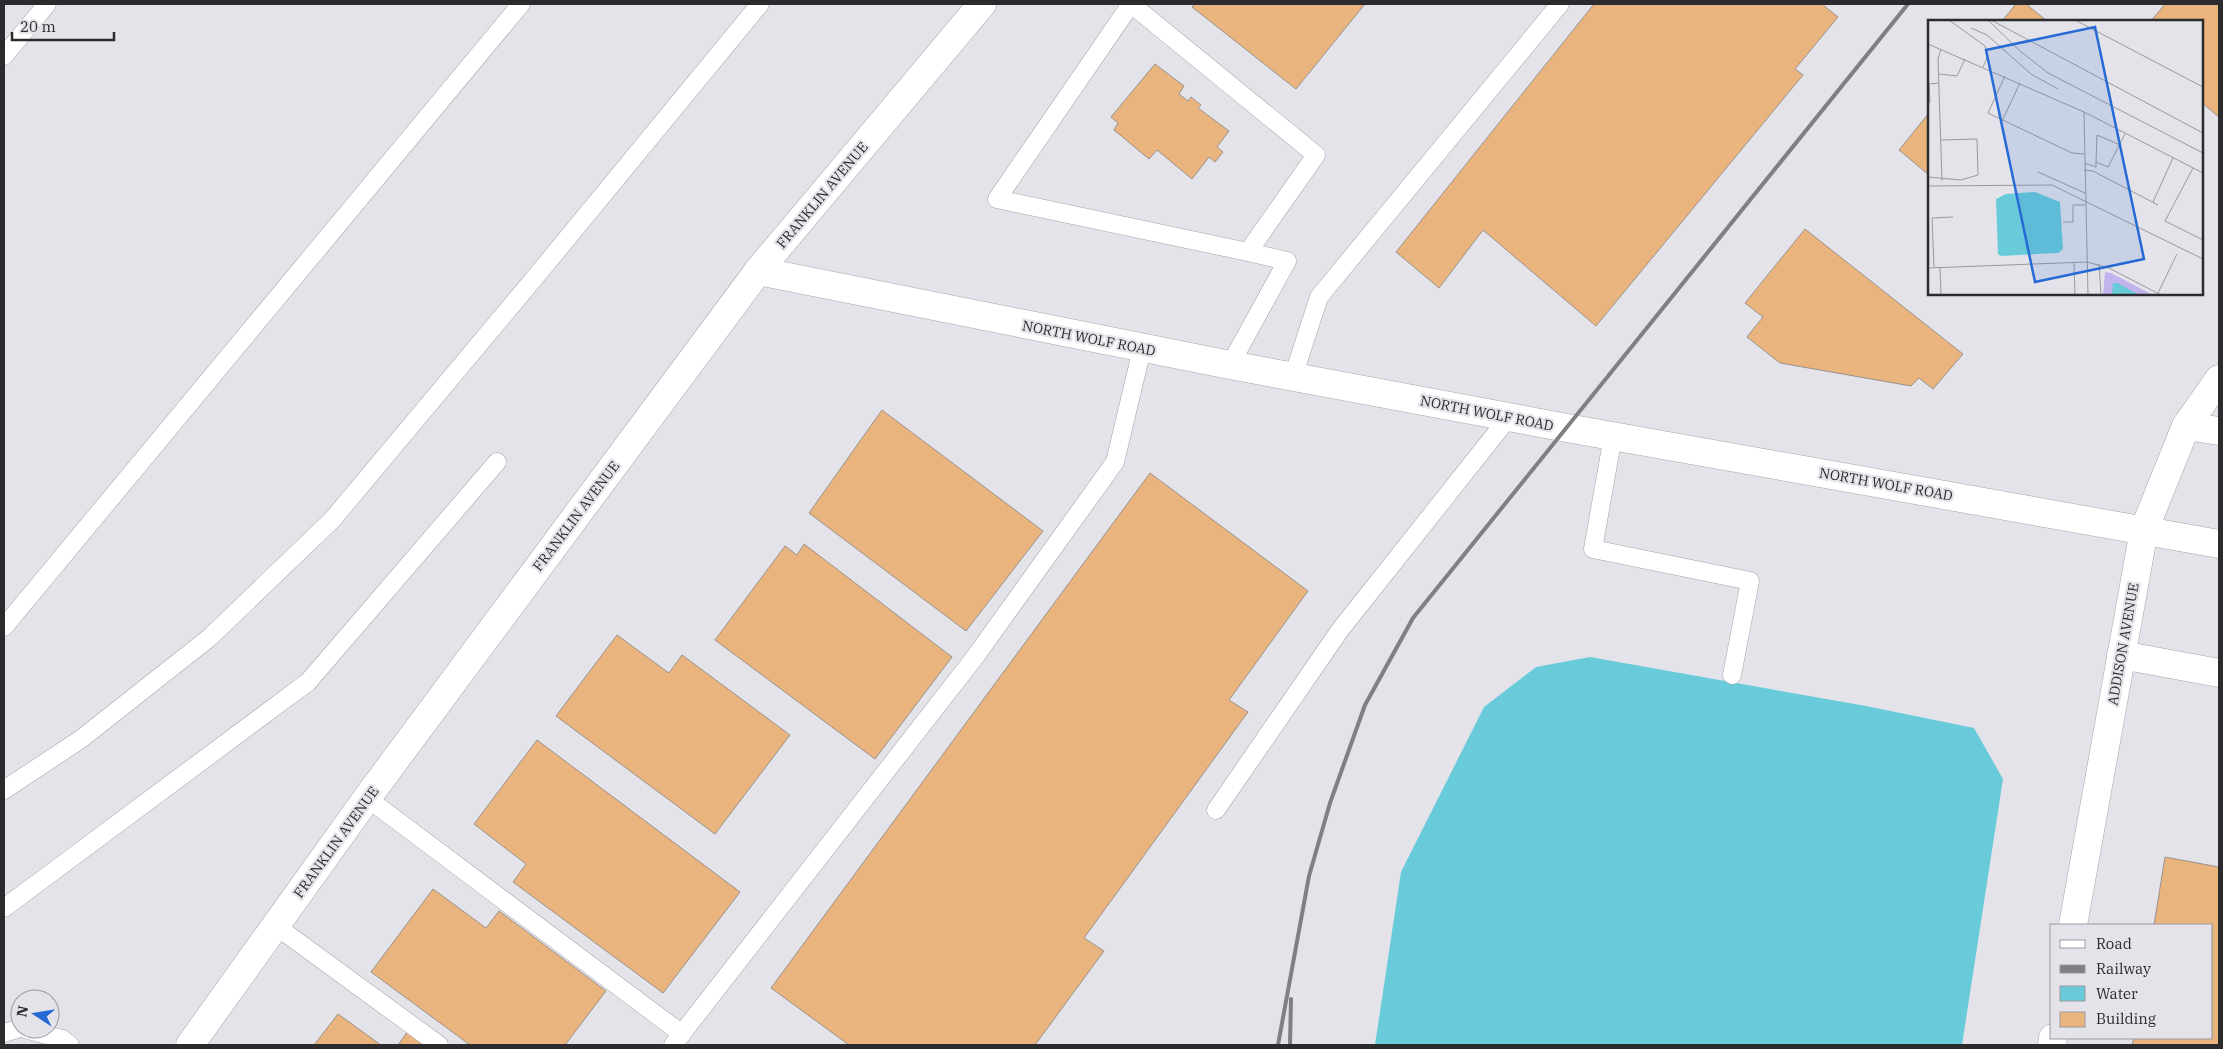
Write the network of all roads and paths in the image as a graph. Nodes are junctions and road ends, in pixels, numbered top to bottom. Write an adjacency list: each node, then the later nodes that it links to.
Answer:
1 (48, 4): 7 (lane)
2 (521, 4): 21 (lane)
3 (760, 4): 25 (lane)
4 (982, 4): 9 (main road, FRANKLIN AVENUE)
5 (1131, 4): 8 (lane); 8 (lane)
6 (1560, 4): 12 (lane)
7 (4, 56)
8 (1248, 252): 11 (lane)
9 (758, 271): 10 (main road, NORTH WOLF ROAD); 26 (main road, FRANKLIN AVENUE)
10 (1142, 349): 11 (main road, NORTH WOLF ROAD); 31 (lane)
11 (1230, 365): 12 (main road, NORTH WOLF ROAD)
12 (1293, 377): 14 (main road, NORTH WOLF ROAD)
13 (2219, 378): 15 (main road, ADDISON AVENUE)
14 (1509, 417): 17 (main road, NORTH WOLF ROAD); 27 (lane)
15 (2186, 426): 16 (main road); 19 (main road, ADDISON AVENUE)
16 (2219, 431)
17 (1613, 436): 19 (main road, NORTH WOLF ROAD); 24 (lane)
18 (496, 462): 28 (lane)
19 (2144, 530): 20 (main road, NORTH WOLF ROAD); 22 (main road, ADDISON AVENUE)
20 (2219, 544)
21 (4, 627)
22 (2121, 655): 23 (main road); 29 (main road, ADDISON AVENUE)
23 (2219, 673)
24 (1732, 675)
25 (4, 790)
26 (367, 798): 30 (main road, FRANKLIN AVENUE); 31 (lane)
27 (1216, 810)
28 (4, 908)
29 (2073, 924)
30 (276, 926): 32 (main road, FRANKLIN AVENUE); 33 (lane)
31 (677, 1040)
32 (190, 1045)
33 (439, 1045)

